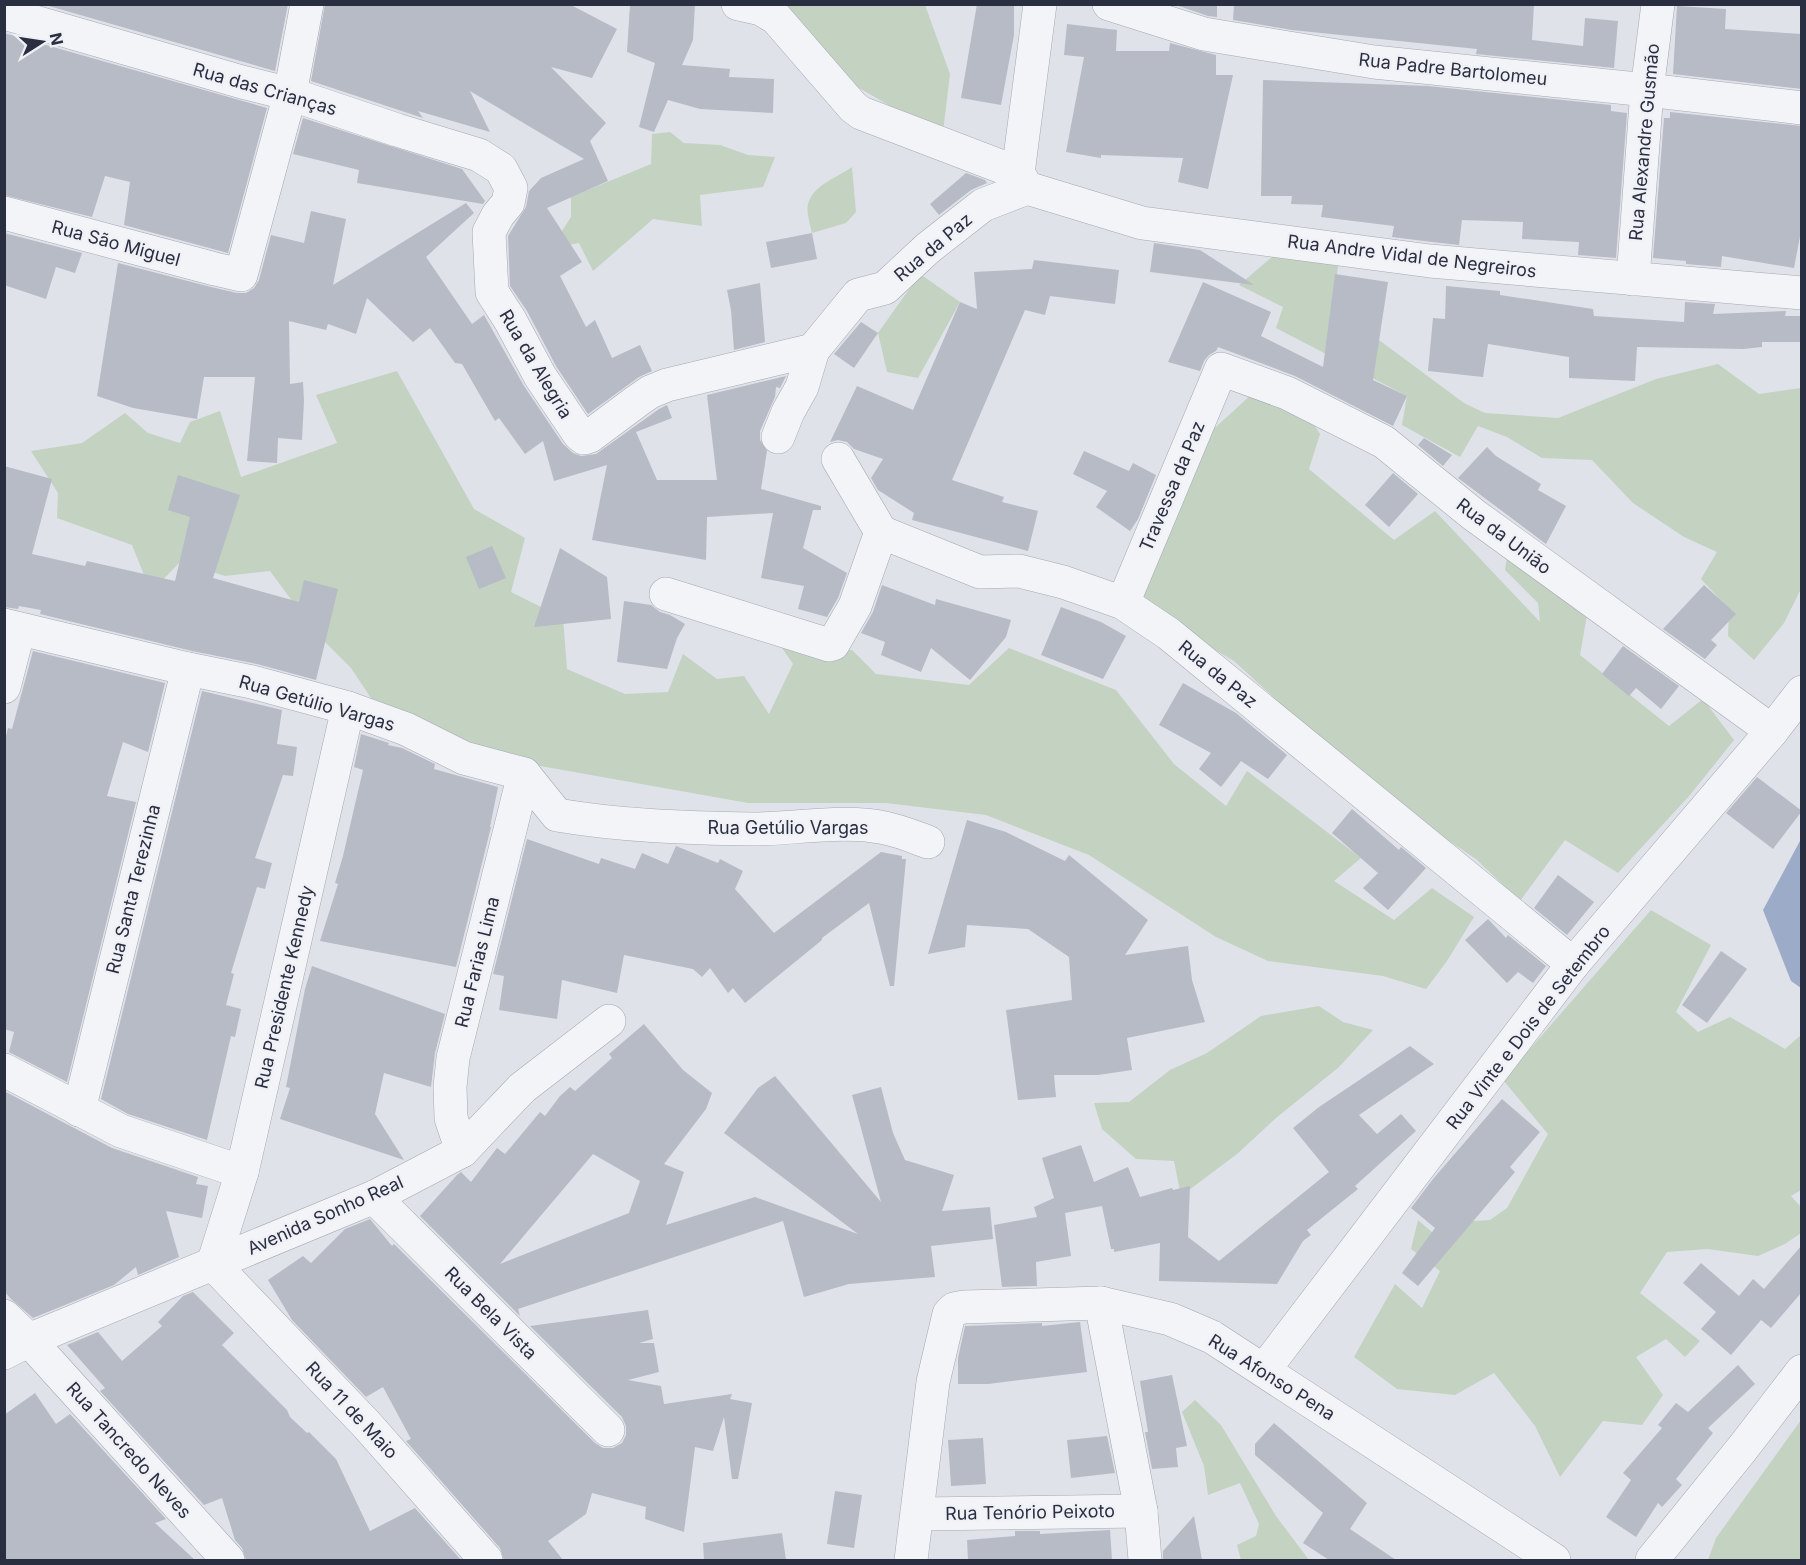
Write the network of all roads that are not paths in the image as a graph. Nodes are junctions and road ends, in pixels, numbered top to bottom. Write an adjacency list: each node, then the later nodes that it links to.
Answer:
1 (307, 4): 8 (street)
2 (738, 4): 10 (street, Rua Andre Vidal de Negreiros)
3 (1040, 4): 10 (street)
4 (1109, 4): 7 (street, Rua Padre Bartolomeu)
5 (1658, 4): 7 (street, Rua Alexandre Gusmão)
6 (4, 13): 8 (street, Rua das Crianças)
7 (1647, 90): 9 (street, Rua Padre Bartolomeu); 13 (street, Rua Alexandre Gusmão)
8 (290, 94): 11 (street, Rua das Crianças); 12 (street, Rua São Miguel)
9 (1802, 108)
10 (1023, 180): 13 (street, Rua Andre Vidal de Negreiros); 15 (street, Rua da Paz)
11 (511, 188): 15 (street, Rua da Alegria)
12 (4, 213)
13 (1633, 279): 14 (street, Rua Andre Vidal de Negreiros)
14 (1802, 293)
15 (813, 350): 17 (street, Rua da Paz)
16 (1221, 369): 21 (street, Travessa da Paz); 27 (street, Rua da União)
17 (778, 437)
18 (838, 459): 19 (street)
19 (881, 532): 20 (street); 21 (street, Rua da Paz)
20 (666, 594)
21 (1123, 603): 30 (street, Rua da Paz)
22 (12, 627): 23 (street, Rua Getúlio Vargas); 24 (street)
23 (188, 669): 26 (street, Rua Getúlio Vargas); 33 (street, Rua Santa Terezinha)
24 (4, 687)
25 (1802, 692): 27 (street, Rua Vinte e Dois de Setembro)
26 (348, 708): 28 (street, Rua Getúlio Vargas); 35 (street, Rua Presidente Kennedy)
27 (1772, 732): 30 (street, Rua Vinte e Dois de Setembro)
28 (524, 774): 29 (street, Rua Getúlio Vargas); 34 (street, Rua Farias Lima)
29 (928, 842)
30 (1574, 964): 41 (street, Rua Vinte e Dois de Setembro)
31 (609, 1021): 34 (street, Avenida Sonho Real)
32 (4, 1070): 33 (street)
33 (78, 1110): 35 (street)
34 (462, 1151): 36 (street, Avenida Sonho Real)
35 (242, 1172): 37 (street, Rua Presidente Kennedy)
36 (374, 1197): 37 (street, Avenida Sonho Real); 43 (street, Rua Bela Vista)
37 (213, 1264): 40 (street, Avenida Sonho Real); 47 (street, Rua 11 de Maio)
38 (1101, 1303): 41 (street, Rua Afonso Pena); 44 (street); 45 (street, Rua Afonso Pena)
39 (4, 1316): 40 (street, Rua Tancredo Neves)
40 (17, 1347): 46 (street, Rua Tancredo Neves)
41 (1264, 1370): 50 (street, Rua Afonso Pena)
42 (1802, 1371): 51 (street)
43 (608, 1430)
44 (1142, 1510): 45 (street, Rua Tenório Peixoto); 49 (street)
45 (918, 1514): 48 (street)
46 (228, 1560)
47 (486, 1560)
48 (911, 1560)
49 (1145, 1560)
50 (1554, 1560)
51 (1652, 1560)

